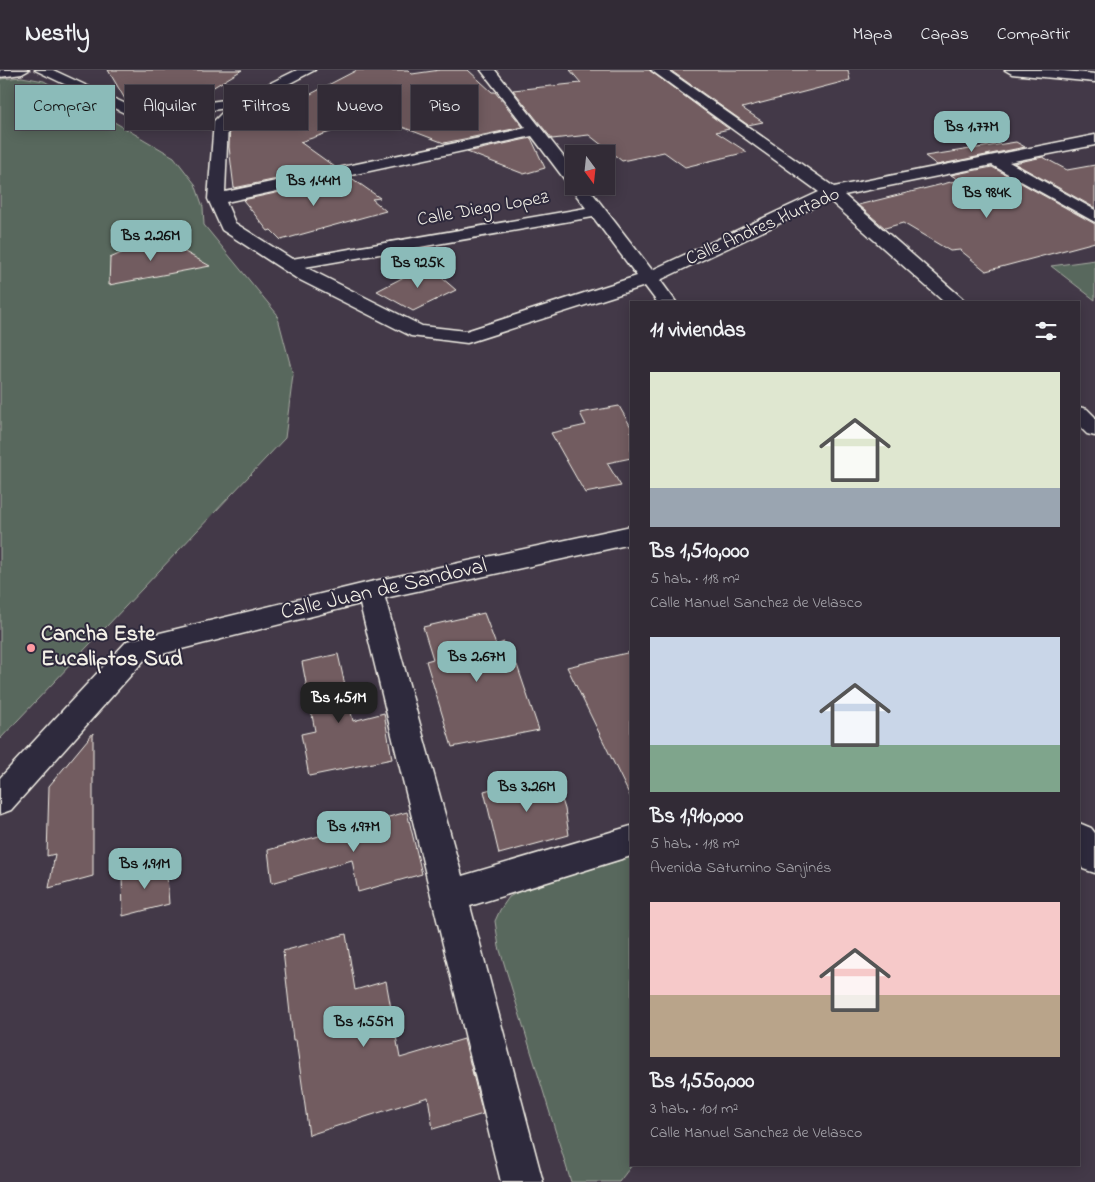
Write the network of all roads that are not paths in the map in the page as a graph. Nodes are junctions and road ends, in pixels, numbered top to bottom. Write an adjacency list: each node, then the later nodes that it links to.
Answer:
1 (22, 70): 7 (street)
2 (42, 70): 10 (street)
3 (308, 70): 9 (street)
4 (488, 70): 12 (street)
5 (658, 70): 16 (street)
6 (1012, 70): 8 (street)
7 (0, 73)
8 (1095, 78)
9 (278, 85)
10 (224, 105)
11 (224, 118): 18 (street)
12 (535, 131): 15 (street); 18 (street)
13 (1095, 140): 14 (street, Calle Andres Hurtado)
14 (994, 160): 16 (street, Calle Andres Hurtado); 20 (street)
15 (565, 169)
16 (831, 193): 22 (street, Calle Andres Hurtado); 24 (street)
17 (585, 195): 19 (street)
18 (216, 198): 21 (street)
19 (597, 211): 21 (street, Calle Diego Lopez); 22 (street)
20 (1095, 217)
21 (287, 265): 22 (street, Calle Andres Hurtado)
22 (649, 278): 23 (street)
23 (667, 301)
24 (954, 301)
25 (1080, 415): 26 (street)
26 (1095, 428)
27 (1095, 440): 28 (street)
28 (1080, 444)
29 (630, 535): 30 (street, Calle Juan de Sandoval)
30 (370, 592): 31 (street, Calle Juan de Sandoval); 35 (street)
31 (0, 800)
32 (1080, 839): 34 (street)
33 (630, 841): 35 (street)
34 (1095, 858)
35 (450, 896): 36 (street)
36 (522, 1182)

